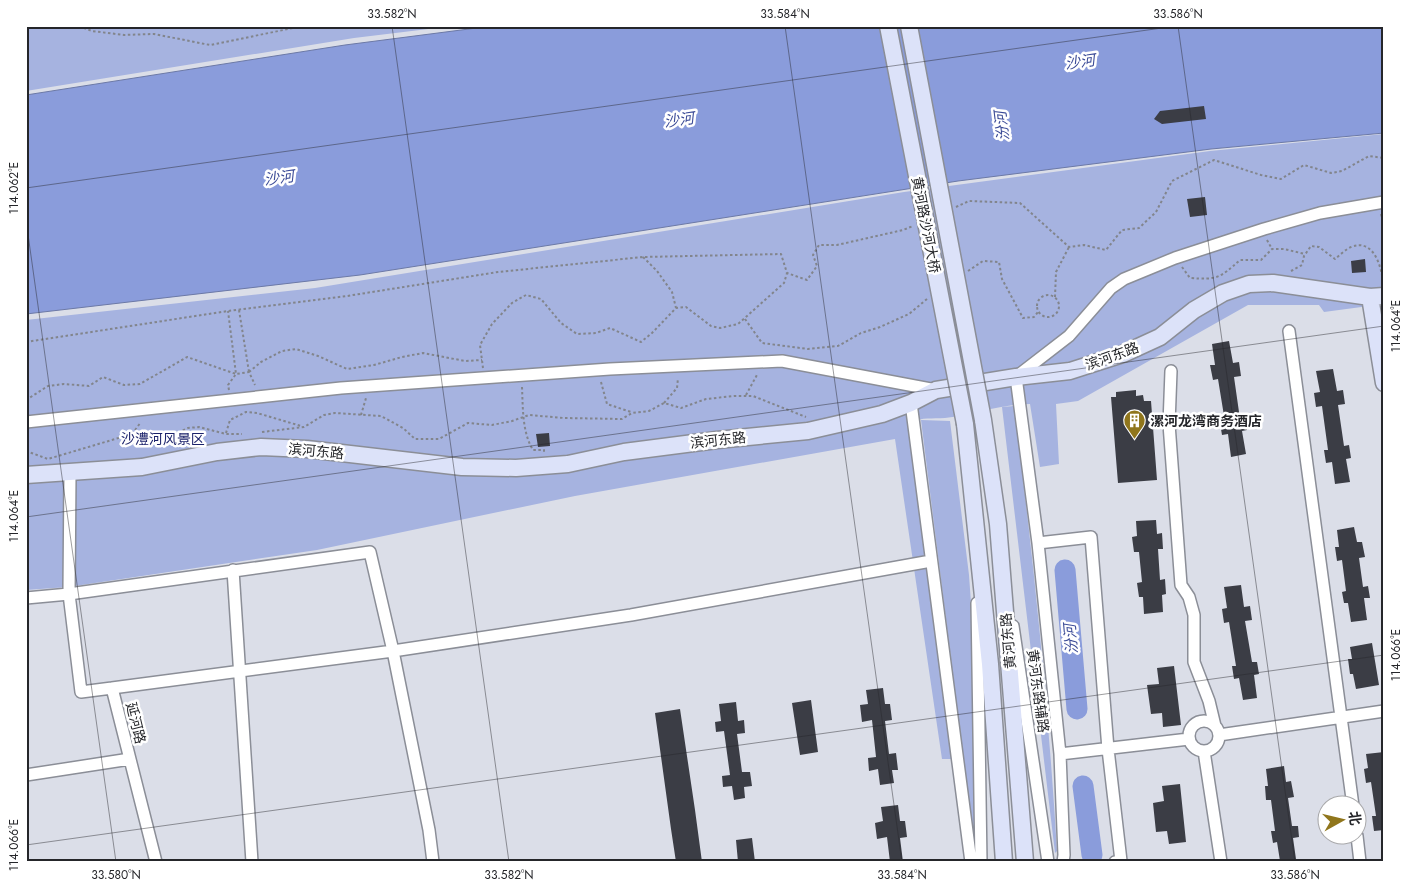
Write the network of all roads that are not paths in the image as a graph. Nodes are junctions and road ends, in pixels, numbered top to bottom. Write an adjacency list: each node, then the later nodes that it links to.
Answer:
1 (888, 26): 13 (main road, 黄河路沙河大桥, bridge)
2 (908, 26): 11 (main road, 黄河路沙河大桥, bridge)
3 (1384, 202): 7 (street)
4 (1377, 296): 7 (main road, 滨河东路); 8 (main road)
5 (1289, 331): 27 (street)
6 (1171, 371): 28 (street)
7 (1016, 377): 9 (main road, 滨河东路); 18 (street)
8 (1384, 383)
9 (936, 390): 10 (main road, 滨河东路); 12 (street)
10 (911, 403): 14 (main road, 滨河东路); 19 (street)
11 (983, 420): 17 (main road, 黄河东路)
12 (26, 422)
13 (965, 424): 16 (main road, 黄河东路)
14 (70, 473): 15 (main road, 滨河东路); 21 (street)
15 (26, 475)
16 (975, 523): 41 (street); 42 (main road, 黄河东路)
17 (998, 524): 43 (main road, 黄河东路); 44 (street, 黄河东路辅路)
18 (1038, 543): 30 (street); 32 (street)
19 (931, 561): 23 (street); 40 (street)
20 (233, 570): 21 (street); 23 (street); 24 (street)
21 (69, 594): 22 (street); 25 (street, 延河路)
22 (26, 598)
23 (392, 652): 24 (street); 39 (street)
24 (240, 672): 25 (street); 38 (street)
25 (112, 688): 33 (street, 延河路)
26 (1384, 711): 27 (street)
27 (1341, 717): 28 (street); 35 (street)
28 (1217, 731): 29 (street); 31 (street)
29 (1189, 739): 30 (street); 31 (street)
30 (1108, 748): 32 (street); 46 (street)
31 (1204, 751): 47 (street)
32 (1060, 754): 45 (street)
33 (130, 759): 34 (street); 37 (street, 延河路)
34 (26, 775)
35 (1352, 796)
36 (1358, 846): 48 (street)
37 (156, 862)
38 (252, 862)
39 (433, 862)
40 (971, 862)
41 (981, 862)
42 (1004, 862)
43 (1025, 862)
44 (1048, 862)
45 (1063, 862)
46 (1115, 862)
47 (1221, 862)
48 (1360, 862)

